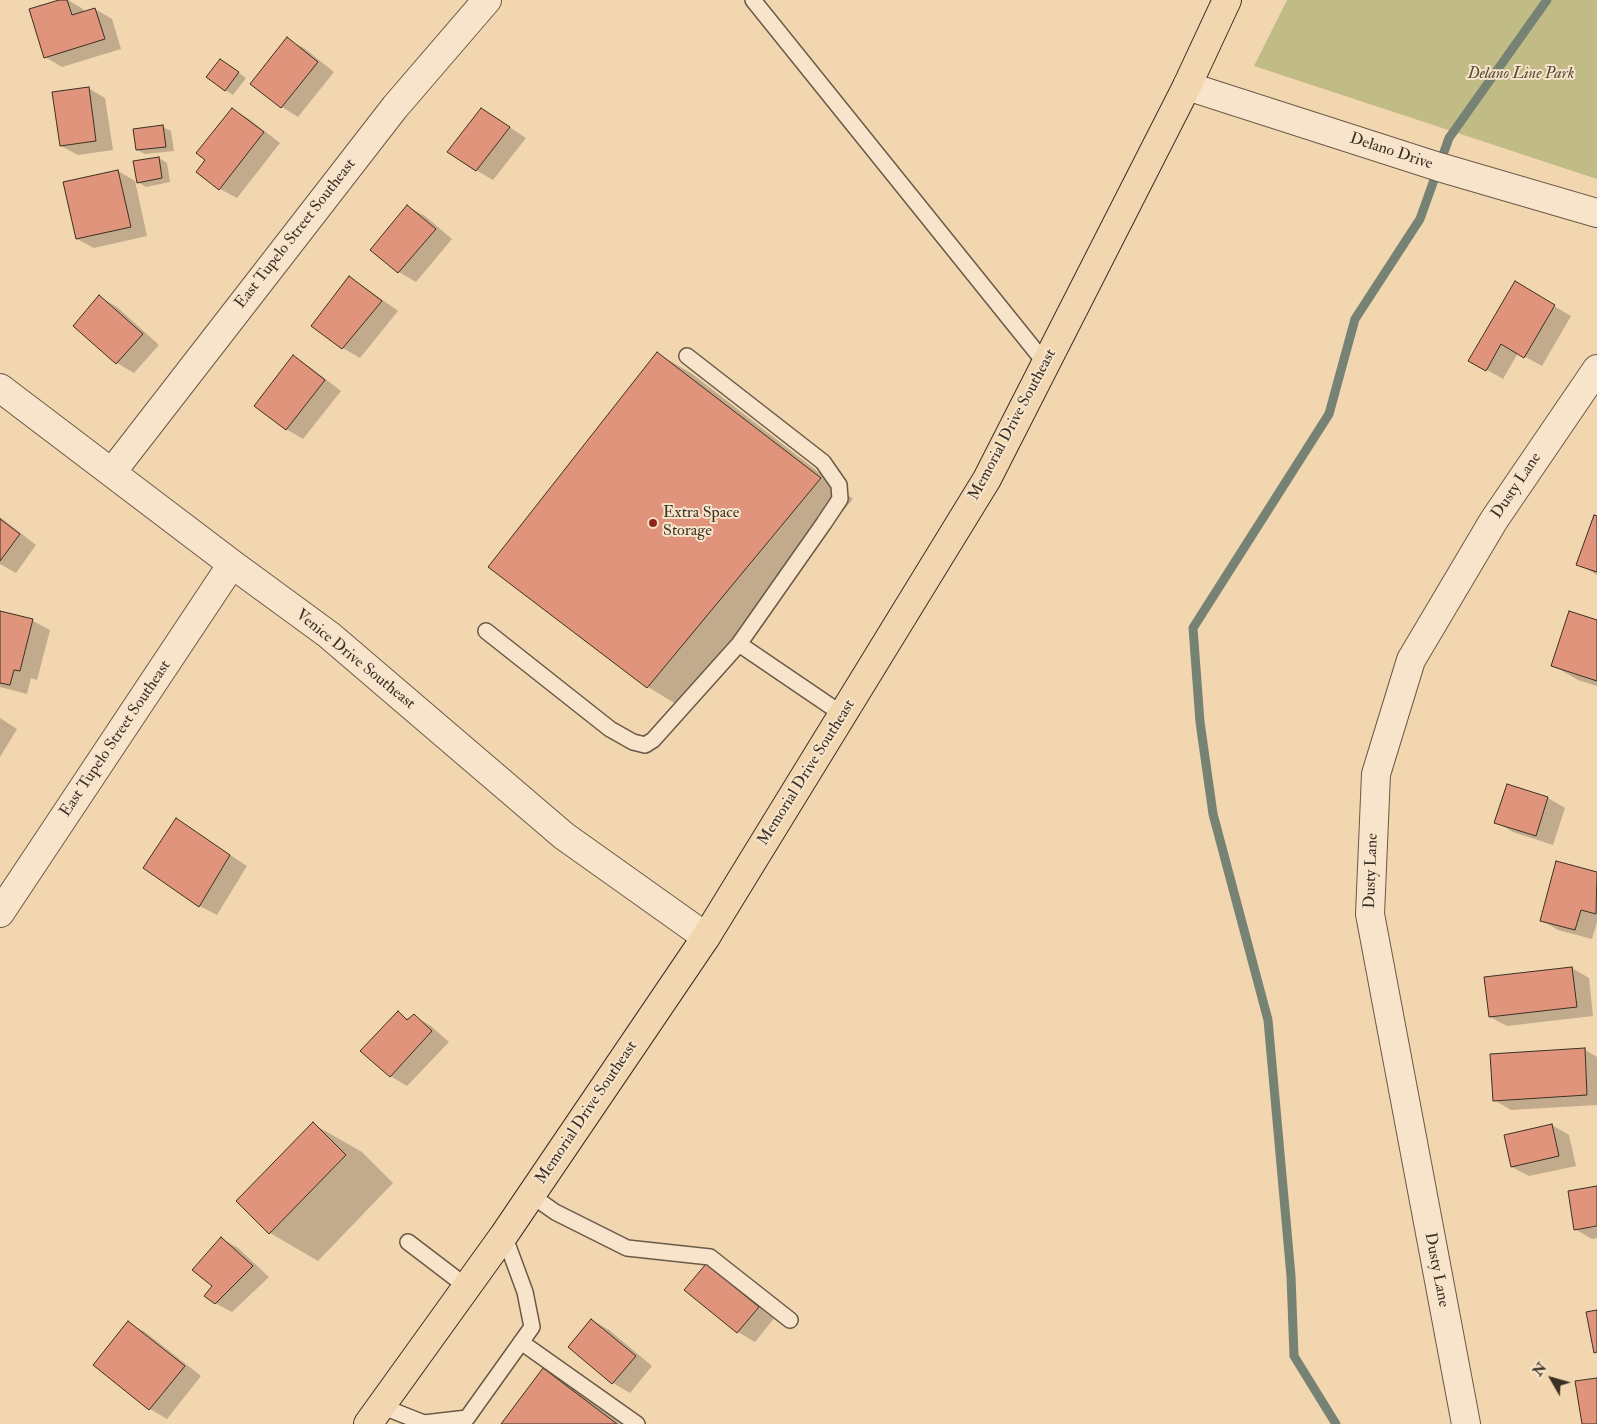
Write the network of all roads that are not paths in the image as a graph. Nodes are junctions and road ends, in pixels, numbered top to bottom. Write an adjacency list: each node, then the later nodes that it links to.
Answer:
1 (487, 0): 10 (street, East Tupelo Street Southeast)
2 (753, 0): 7 (lane)
3 (1227, 0): 4 (main road, Memorial Drive Southeast)
4 (1187, 86): 5 (street, Delano Drive); 7 (main road, Memorial Drive Southeast)
5 (1597, 213)
6 (686, 356): 13 (lane)
7 (1046, 364): 14 (main road, Memorial Drive Southeast)
8 (1597, 369): 26 (street, Dusty Lane)
9 (0, 388): 10 (street, Venice Drive Southeast)
10 (112, 472): 11 (street, Venice Drive Southeast)
11 (232, 564): 15 (street, East Tupelo Street Southeast); 16 (street, Venice Drive Southeast)
12 (486, 631): 13 (lane)
13 (739, 644): 14 (lane)
14 (842, 714): 16 (main road, Memorial Drive Southeast)
15 (0, 913)
16 (706, 937): 17 (main road, Memorial Drive Southeast)
17 (531, 1195): 18 (main road, Memorial Drive Southeast); 21 (lane)
18 (504, 1235): 20 (main road, Memorial Drive Southeast); 22 (lane)
19 (408, 1242): 20 (lane)
20 (467, 1287): 23 (main road, Memorial Drive Southeast)
21 (790, 1320)
22 (521, 1342): 24 (lane); 25 (lane)
23 (375, 1415): 24 (lane)
24 (438, 1423)
25 (637, 1424)
26 (1466, 1424)

